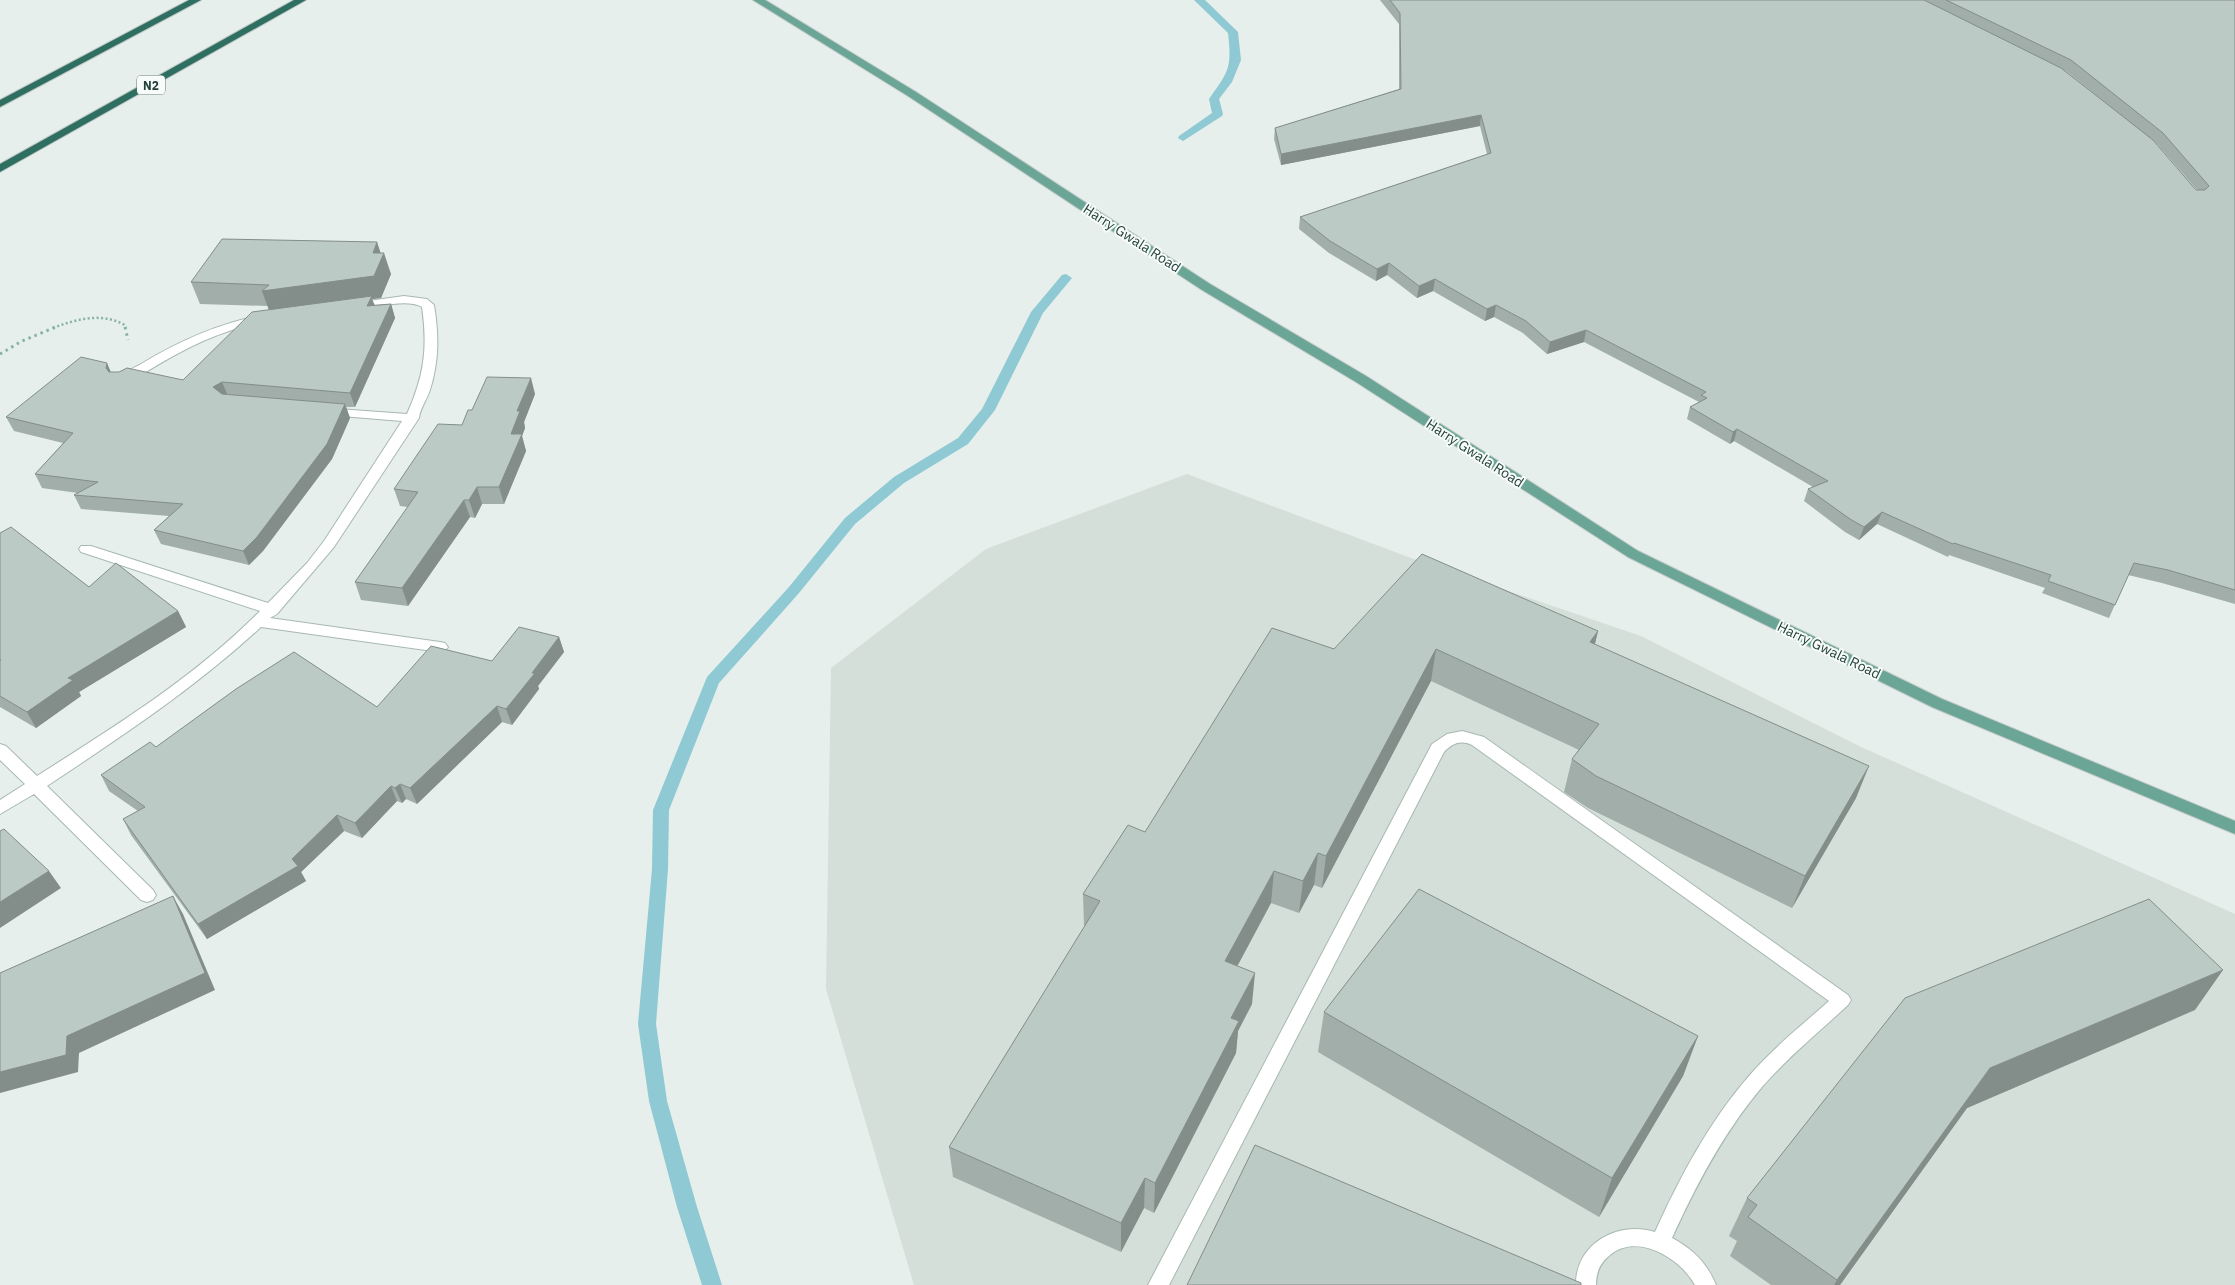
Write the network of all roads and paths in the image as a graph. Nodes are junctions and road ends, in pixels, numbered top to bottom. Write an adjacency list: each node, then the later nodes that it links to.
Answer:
1 (196, 0): 4 (highway)
2 (301, 0): 5 (highway, N2)
3 (758, 0): 19 (main road, Harry Gwala Road)
4 (0, 104)
5 (0, 169)
6 (344, 309): 11 (street)
7 (276, 318): 9 (street)
8 (0, 354): 9 (path)
9 (120, 381)
10 (315, 410): 11 (street)
11 (412, 418): 13 (street)
12 (86, 549): 13 (street)
13 (272, 610): 14 (street)
14 (259, 622): 15 (street); 17 (street)
15 (440, 647)
16 (0, 750): 17 (street)
17 (37, 784): 18 (street); 20 (street)
18 (0, 808)
19 (2235, 828)
20 (147, 895)
21 (1660, 1242): 22 (street); 23 (street); 24 (street)
22 (1158, 1285)
23 (1586, 1285)
24 (1706, 1285)

